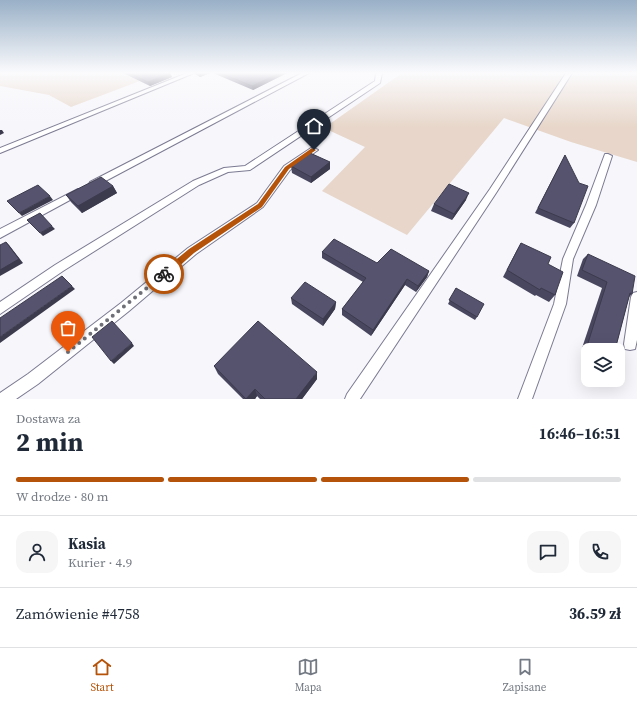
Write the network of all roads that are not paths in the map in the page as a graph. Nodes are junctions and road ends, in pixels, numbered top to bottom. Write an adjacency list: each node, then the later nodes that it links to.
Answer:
1 (145, 92): 6 (lane)
2 (271, 92): 8 (lane)
3 (364, 92): 10 (lane)
4 (557, 92): 13 (lane)
5 (314, 150): 12 (lane)
6 (0, 151)
7 (608, 156): 14 (lane)
8 (0, 234)
9 (637, 297): 11 (lane)
10 (0, 309)
11 (630, 344)
12 (4, 399)
13 (352, 399)
14 (526, 399)

